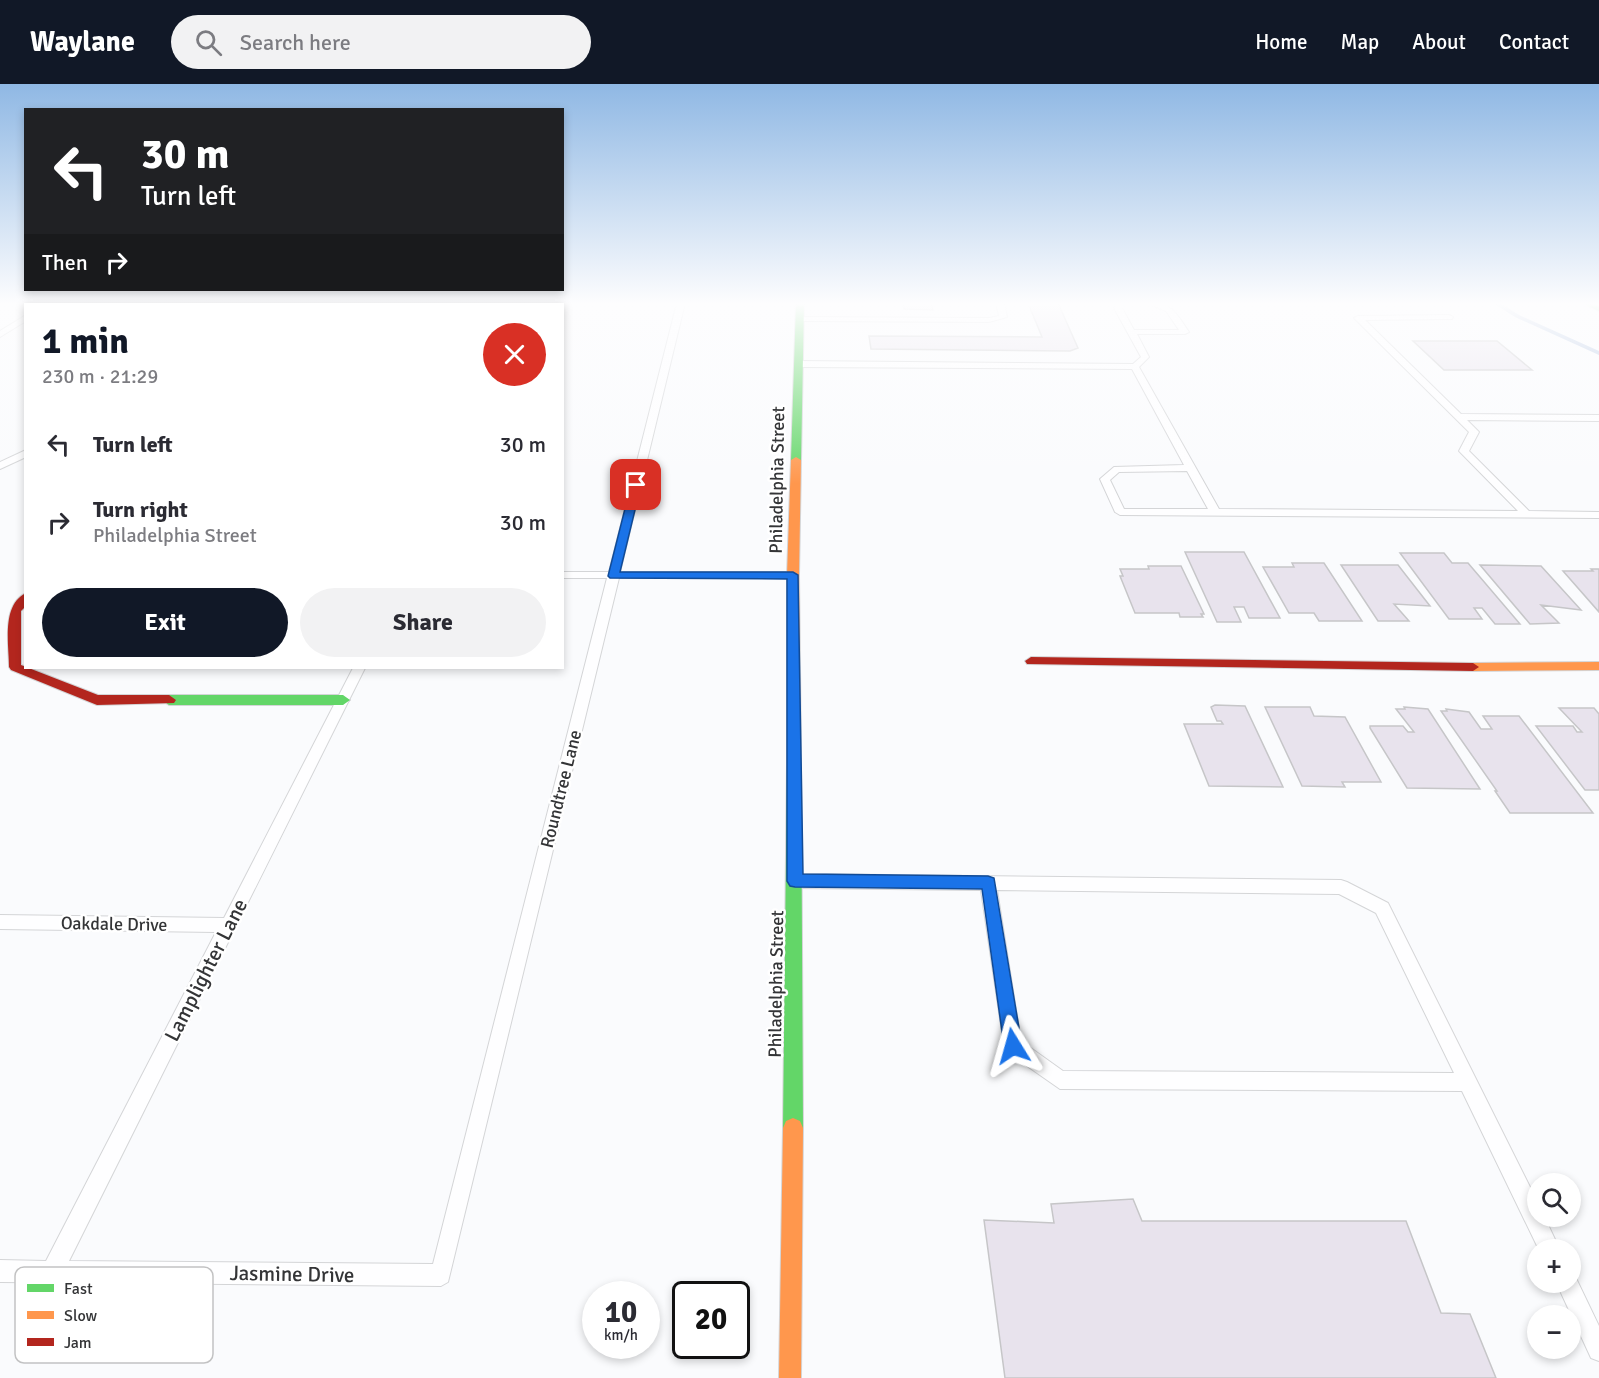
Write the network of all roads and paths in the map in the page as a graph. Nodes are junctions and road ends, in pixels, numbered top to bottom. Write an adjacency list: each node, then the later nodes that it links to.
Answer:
1 (666, 363): 16 (lane, Roundtree Lane)
2 (1139, 363): 5 (lane)
3 (1404, 363): 6 (lane)
4 (798, 364): 5 (lane); 15 (main road, Philadelphia Street)
5 (1135, 367): 10 (lane)
6 (1458, 417): 7 (lane); 12 (lane)
7 (1599, 418)
8 (24, 454): 9 (lane)
9 (0, 466)
10 (1191, 468): 11 (lane); 11 (lane)
11 (1215, 512): 12 (lane)
12 (1526, 514): 13 (lane)
13 (1599, 515)
14 (564, 575): 16 (lane)
15 (793, 575): 16 (lane); 22 (main road, Philadelphia Street)
16 (614, 576): 32 (lane, Roundtree Lane)
17 (24, 600): 21 (main road)
18 (1031, 661): 19 (main road)
19 (1599, 666)
20 (358, 669): 21 (lane, Lamplighter Lane)
21 (342, 700): 25 (lane, Lamplighter Lane)
22 (795, 881): 23 (lane); 35 (main road, Philadelphia Street)
23 (988, 883): 26 (lane); 26 (lane)
24 (0, 922): 25 (lane, Oakdale Drive)
25 (229, 925): 28 (lane, Lamplighter Lane)
26 (1469, 1082): 27 (lane)
27 (1545, 1239)
28 (55, 1267)
29 (0, 1271): 30 (lane, Jasmine Drive)
30 (15, 1271)
31 (213, 1273): 32 (lane, Jasmine Drive)
32 (441, 1275)
33 (1571, 1293): 34 (lane)
34 (1599, 1350)
35 (790, 1378)

